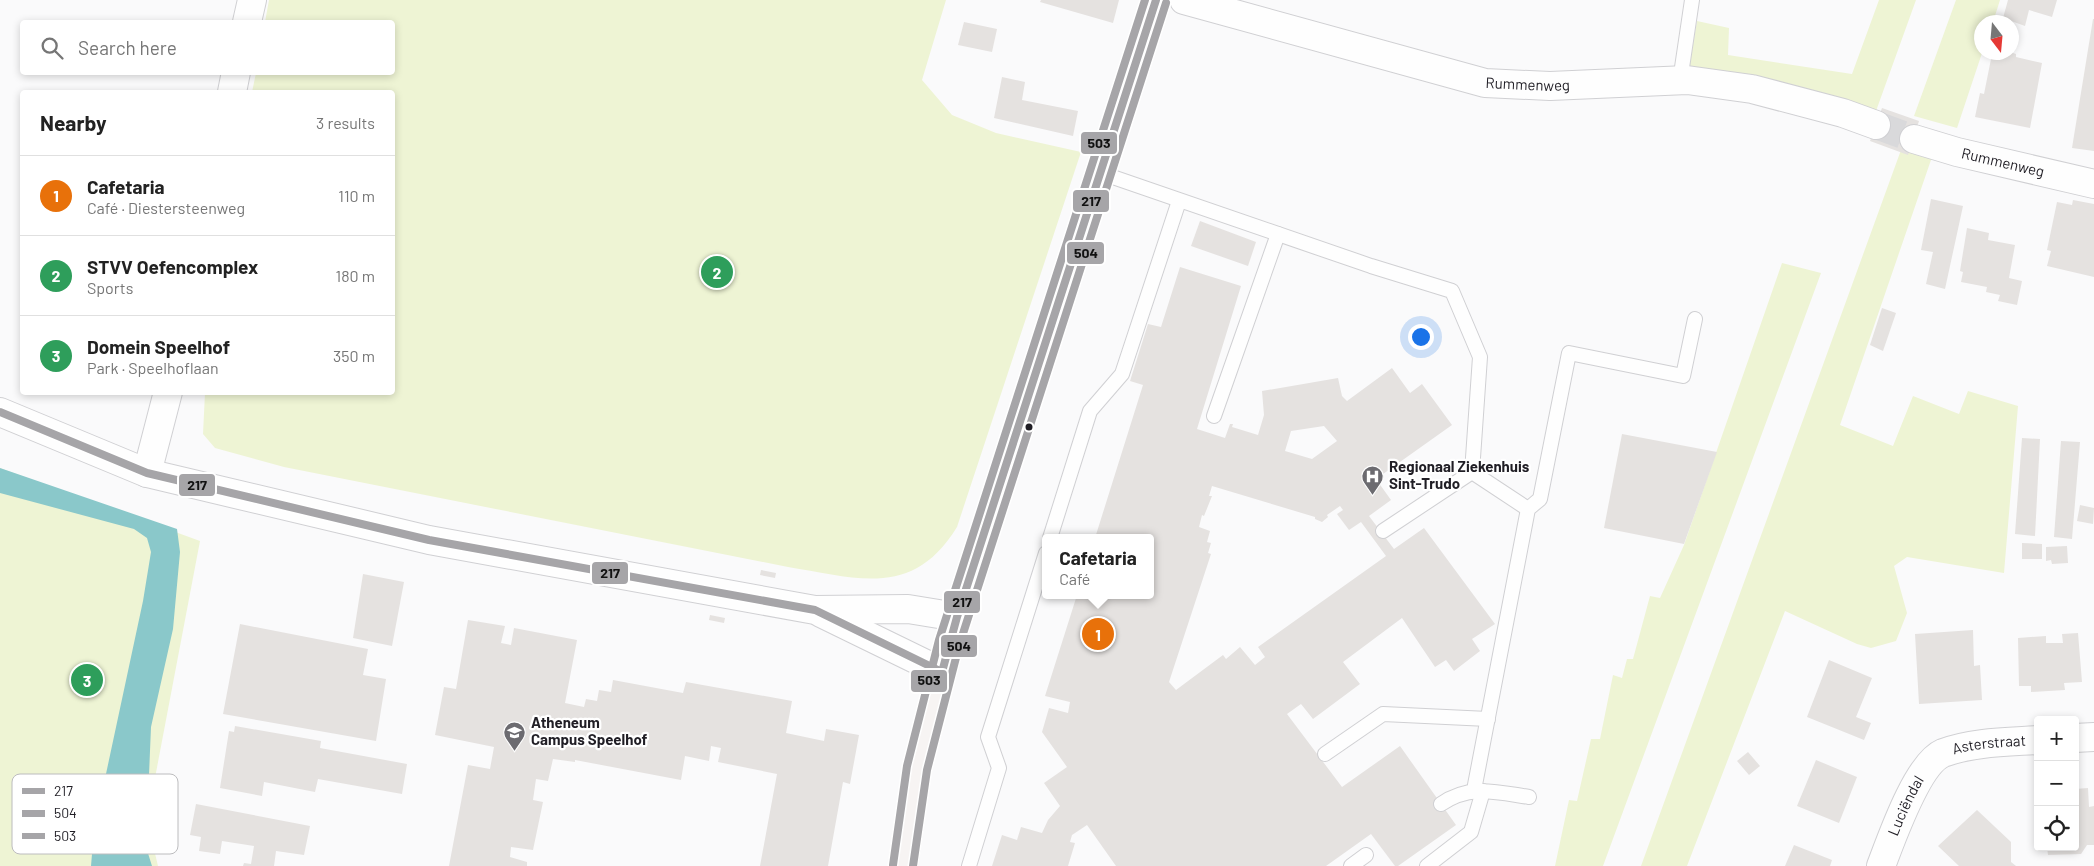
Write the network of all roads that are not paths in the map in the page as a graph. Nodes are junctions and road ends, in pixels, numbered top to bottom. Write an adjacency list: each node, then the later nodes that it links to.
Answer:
1 (252, 0): 5 (street)
2 (1156, 0): 11 (main road)
3 (1184, 0): 7 (street, Rummenweg)
4 (1692, 0): 7 (lane)
5 (247, 20)
6 (235, 75): 8 (street)
7 (1680, 81): 9 (street, Rummenweg)
8 (232, 90)
9 (1876, 125)
10 (1914, 139): 12 (street, Rummenweg)
11 (1101, 173): 13 (lane); 26 (main road)
12 (2094, 184)
13 (1179, 201): 14 (lane); 23 (lane)
14 (1278, 234): 18 (lane); 20 (lane)
15 (1695, 319): 21 (lane)
16 (167, 395): 19 (street)
17 (0, 412): 19 (street)
18 (1214, 416)
19 (147, 472): 25 (street)
20 (1472, 472): 21 (lane); 22 (lane)
21 (1528, 509): 28 (lane)
22 (1383, 531)
23 (1051, 534)
24 (1042, 566): 39 (lane)
25 (815, 610): 26 (street); 27 (street)
26 (957, 617): 27 (main road)
27 (942, 672): 38 (main road)
28 (1488, 719): 32 (lane); 34 (lane)
29 (2094, 737): 30 (street)
30 (2079, 738)
31 (2034, 740): 33 (street, Asterstraat)
32 (1325, 754)
33 (1941, 754): 42 (street, Luciëndal)
34 (1478, 790): 35 (lane); 36 (lane); 41 (lane)
35 (1529, 797)
36 (1441, 804)
37 (1366, 855): 40 (lane)
38 (903, 866)
39 (968, 866)
40 (1351, 866)
41 (1427, 866)
42 (1881, 866)

